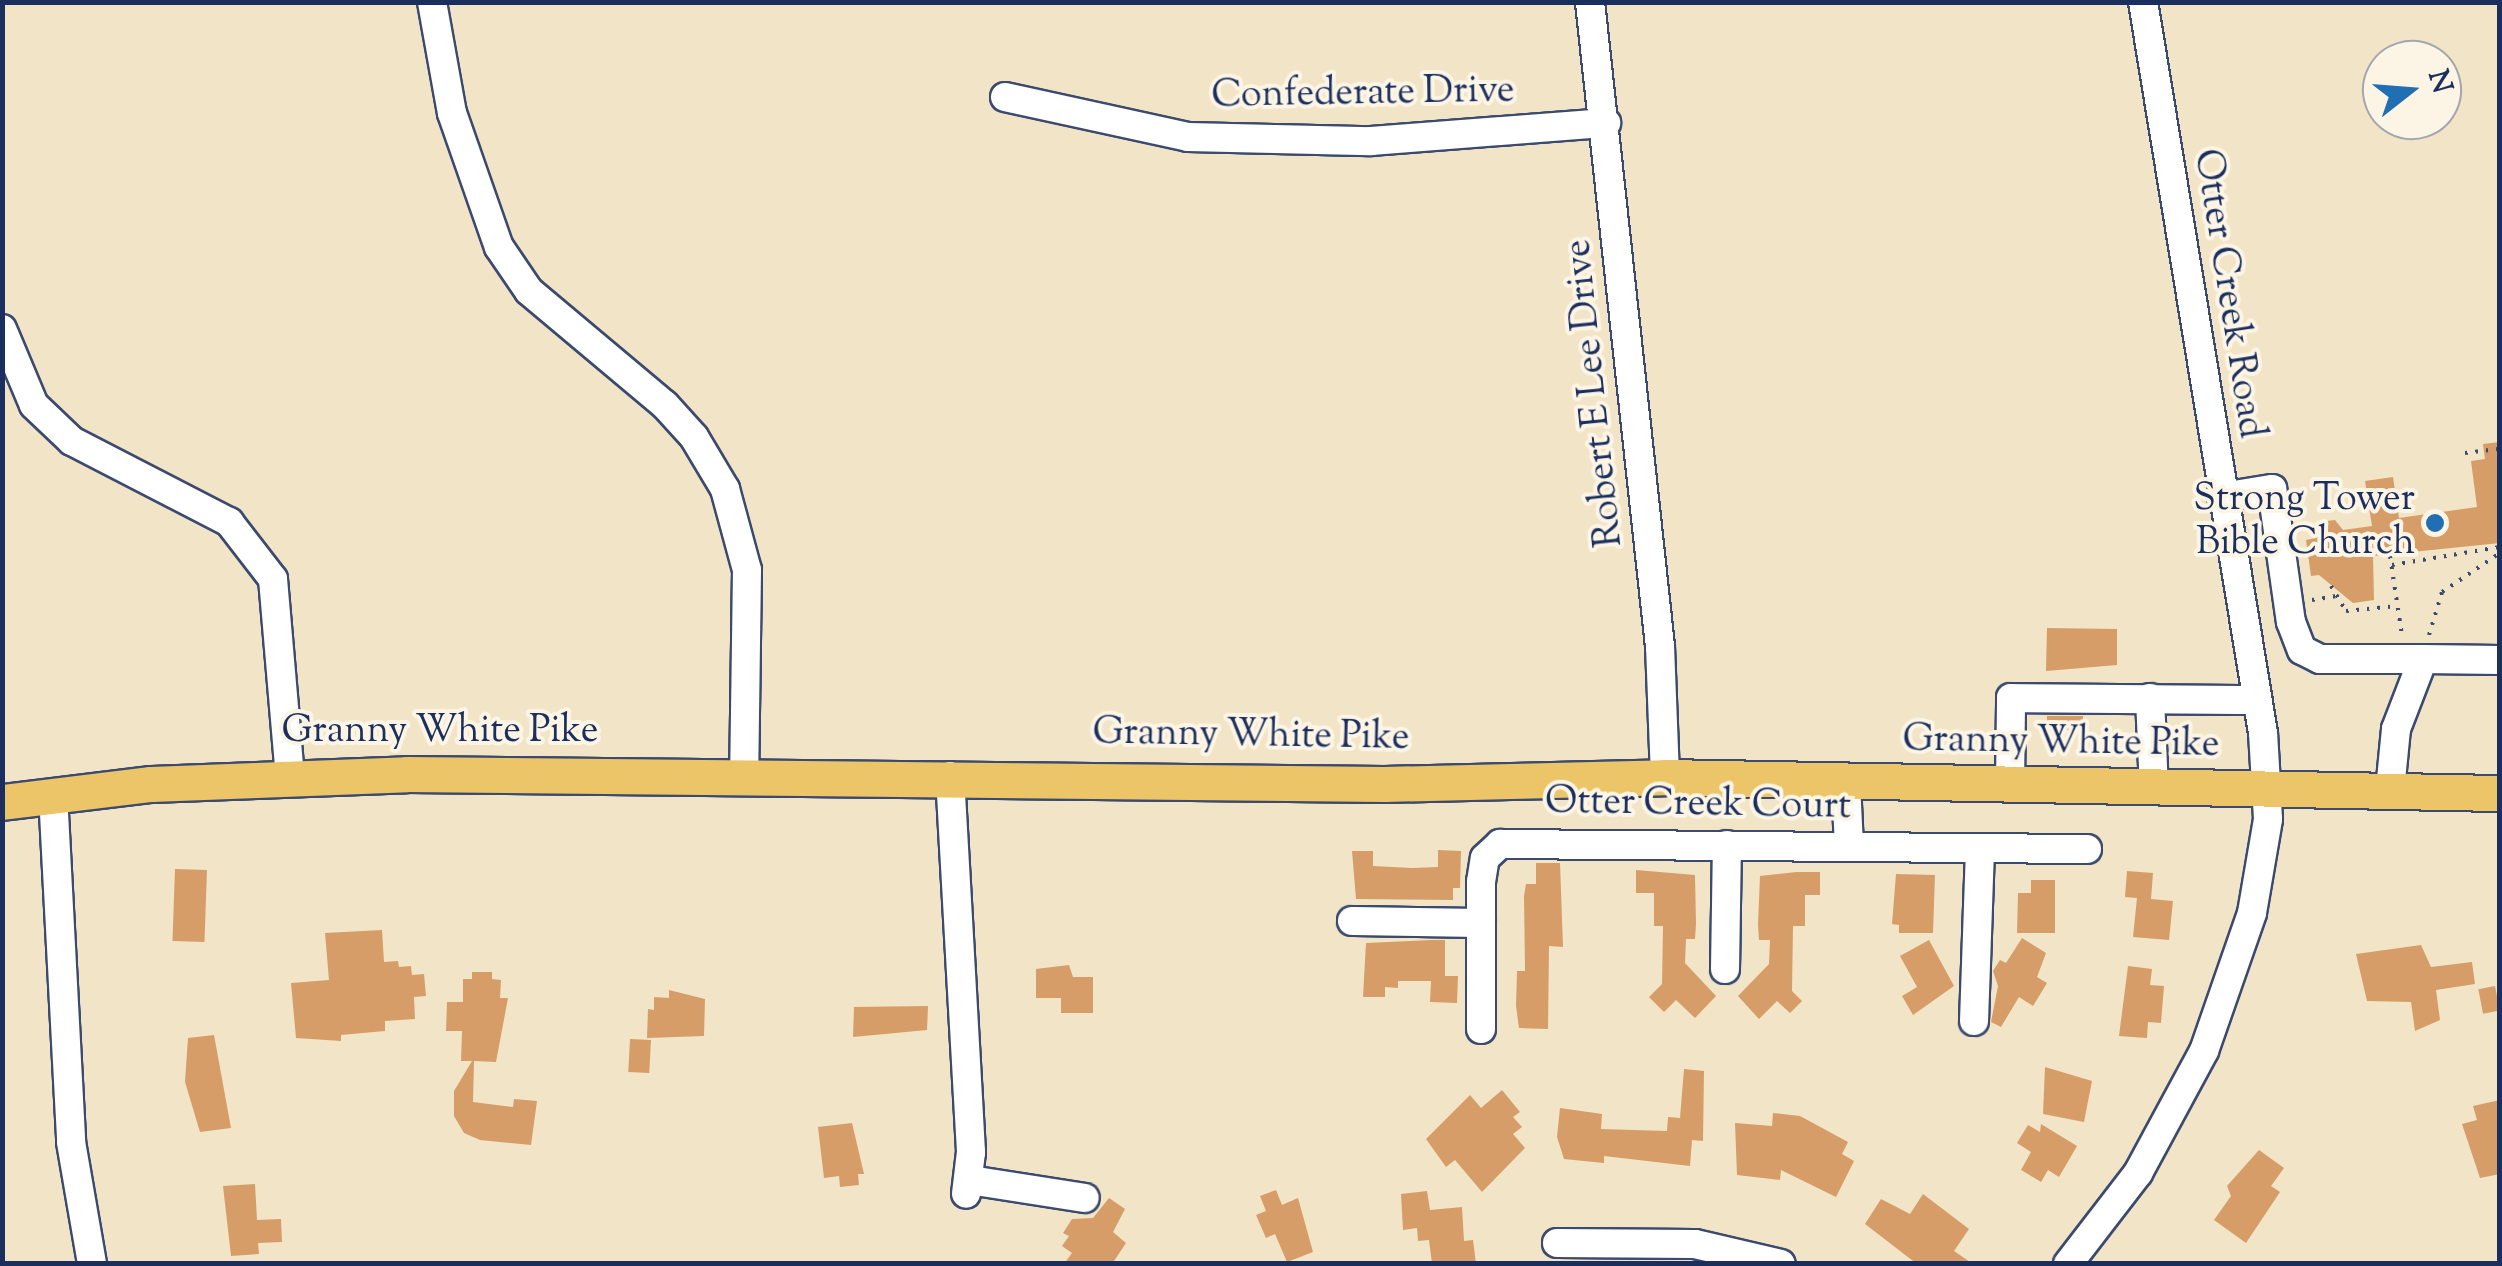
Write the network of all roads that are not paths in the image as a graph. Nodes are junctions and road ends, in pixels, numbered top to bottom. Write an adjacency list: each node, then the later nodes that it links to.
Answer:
1 (432, 2): 13 (street)
2 (1590, 2): 5 (street, Robert E Lee Drive)
3 (2144, 2): 7 (street, Otter Creek Road)
4 (1005, 97): 5 (street, Confederate Drive)
5 (1606, 123): 15 (street, Robert E Lee Drive)
6 (2, 329): 12 (street)
7 (2222, 497): 8 (street); 11 (street, Otter Creek Road)
8 (2414, 658): 9 (street); 20 (street)
9 (2500, 660)
10 (2150, 698): 11 (street); 17 (street); 18 (street)
11 (2257, 700): 19 (street, Otter Creek Road)
12 (290, 776): 13 (main road, Granny White Pike); 22 (main road, Granny White Pike)
13 (744, 776): 14 (main road, Granny White Pike)
14 (950, 776): 15 (main road, Granny White Pike); 33 (street)
15 (1665, 777): 16 (main road, Granny White Pike)
16 (1846, 783): 17 (main road, Granny White Pike); 25 (street)
17 (2010, 786): 18 (main road, Granny White Pike)
18 (2154, 788): 19 (main road, Granny White Pike)
19 (2267, 788): 20 (main road, Granny White Pike); 37 (street, Otter Creek Road)
20 (2390, 790): 21 (main road, Granny White Pike)
21 (2500, 792)
22 (52, 794): 23 (main road, Granny White Pike); 35 (street)
23 (2, 802)
24 (1728, 845): 25 (street, Otter Creek Court); 29 (street, Otter Creek Court); 30 (street)
25 (1849, 847): 26 (street, Otter Creek Court)
26 (1972, 848): 27 (street, Otter Creek Court); 31 (street)
27 (2087, 850)
28 (1352, 921): 29 (street)
29 (1482, 923): 32 (street, Otter Creek Court)
30 (1725, 969)
31 (1966, 1017)
32 (1481, 1029)
33 (1085, 1198)
34 (1557, 1243): 36 (street)
35 (92, 1264)
36 (1781, 1264)
37 (2068, 1264)

